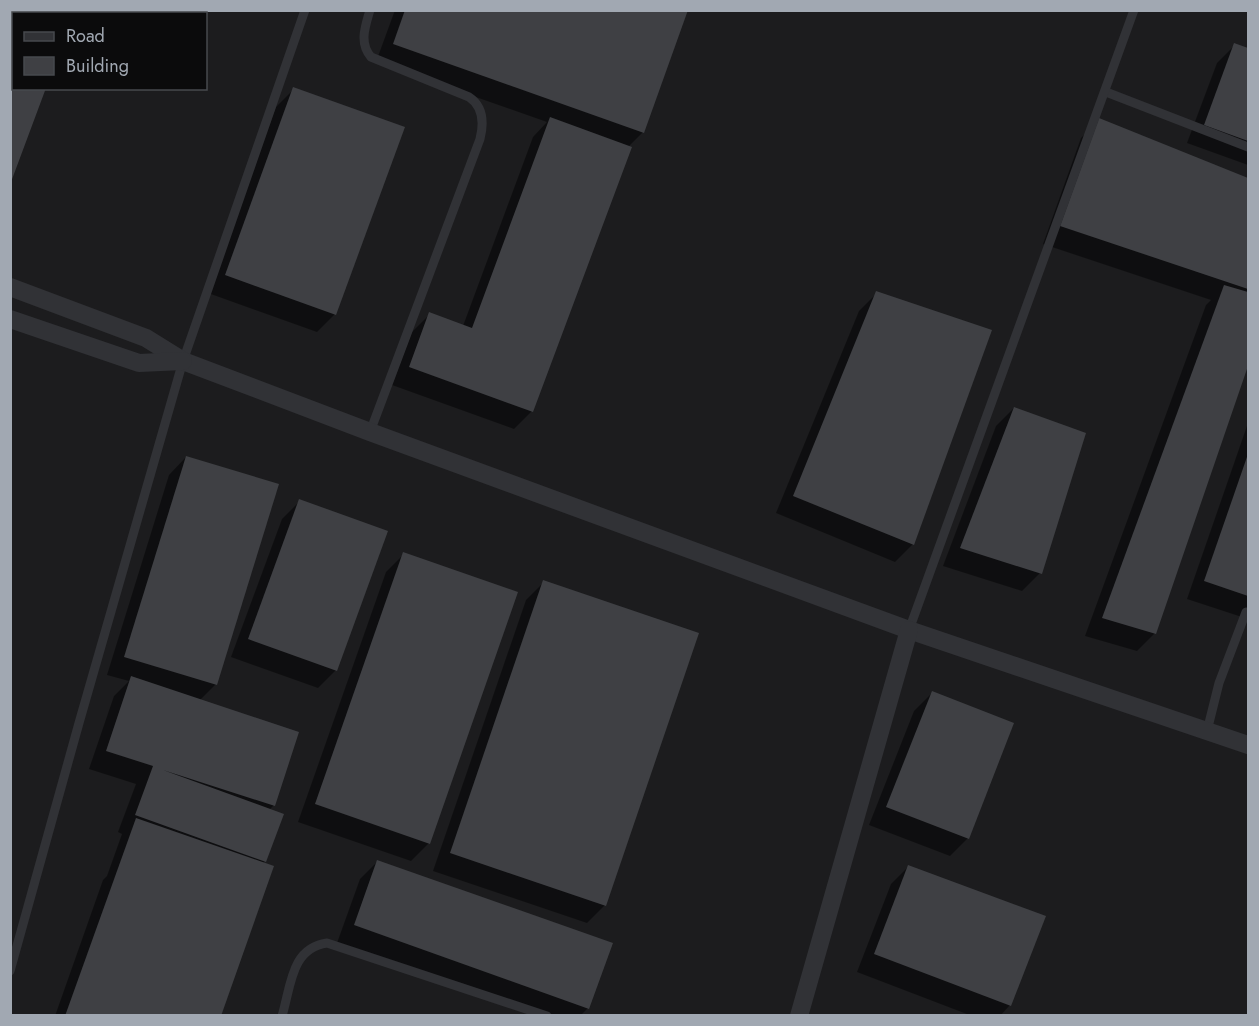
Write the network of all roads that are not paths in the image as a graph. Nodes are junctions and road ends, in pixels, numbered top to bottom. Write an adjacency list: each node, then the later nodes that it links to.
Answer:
1 (305, 10): 8 (lane)
2 (370, 10): 9 (lane)
3 (1134, 10): 4 (lane)
4 (1106, 92): 5 (lane); 11 (lane)
5 (1248, 147)
6 (10, 287): 8 (street)
7 (10, 319): 8 (street)
8 (183, 361): 9 (street); 14 (lane)
9 (370, 432): 11 (street)
10 (1246, 612): 12 (lane)
11 (909, 630): 12 (street); 17 (street)
12 (1208, 731): 13 (street)
13 (1248, 745)
14 (10, 971)
15 (282, 1016): 16 (lane)
16 (547, 1016)
17 (799, 1016)

